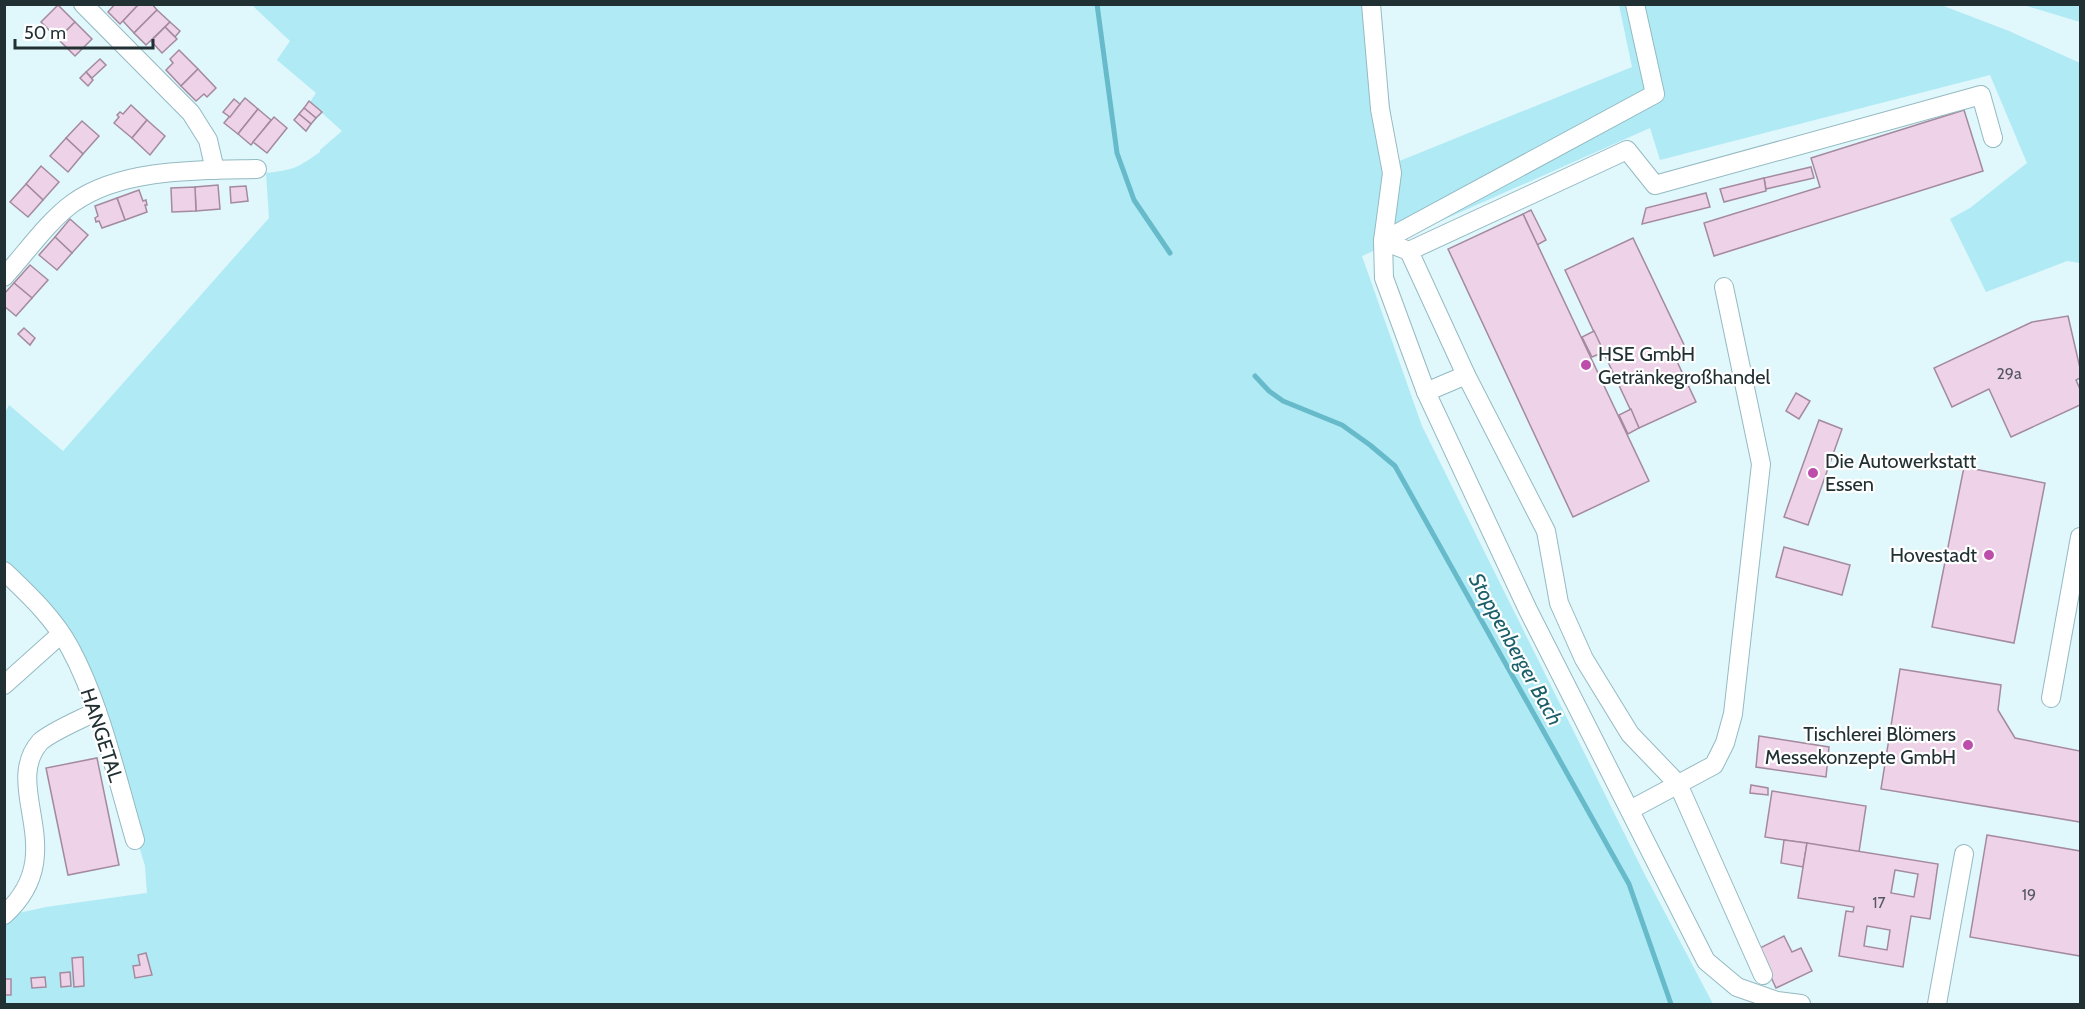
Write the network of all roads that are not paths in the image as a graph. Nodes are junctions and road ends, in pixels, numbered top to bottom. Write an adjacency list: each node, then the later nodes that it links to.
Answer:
1 (82, 4): 6 (street)
2 (1371, 4): 7 (street)
3 (1635, 4): 7 (street)
4 (1993, 138): 8 (street)
5 (257, 169): 6 (street)
6 (215, 170): 9 (street)
7 (1383, 241): 8 (street); 12 (street)
8 (1409, 252): 11 (street)
9 (4, 277)
10 (1724, 287): 19 (street)
11 (1466, 375): 12 (street); 19 (street)
12 (1426, 392): 20 (street)
13 (2080, 537): 17 (street)
14 (4, 571): 15 (street, HANGETAL)
15 (61, 634): 16 (street); 18 (street, HANGETAL)
16 (4, 685)
17 (2051, 698)
18 (97, 711): 21 (street, HANGETAL); 23 (street)
19 (1678, 784): 20 (street); 24 (street)
20 (1630, 810): 25 (street)
21 (135, 840)
22 (1964, 854): 26 (street)
23 (4, 915)
24 (1763, 975)
25 (1801, 1005)
26 (1937, 1005)

